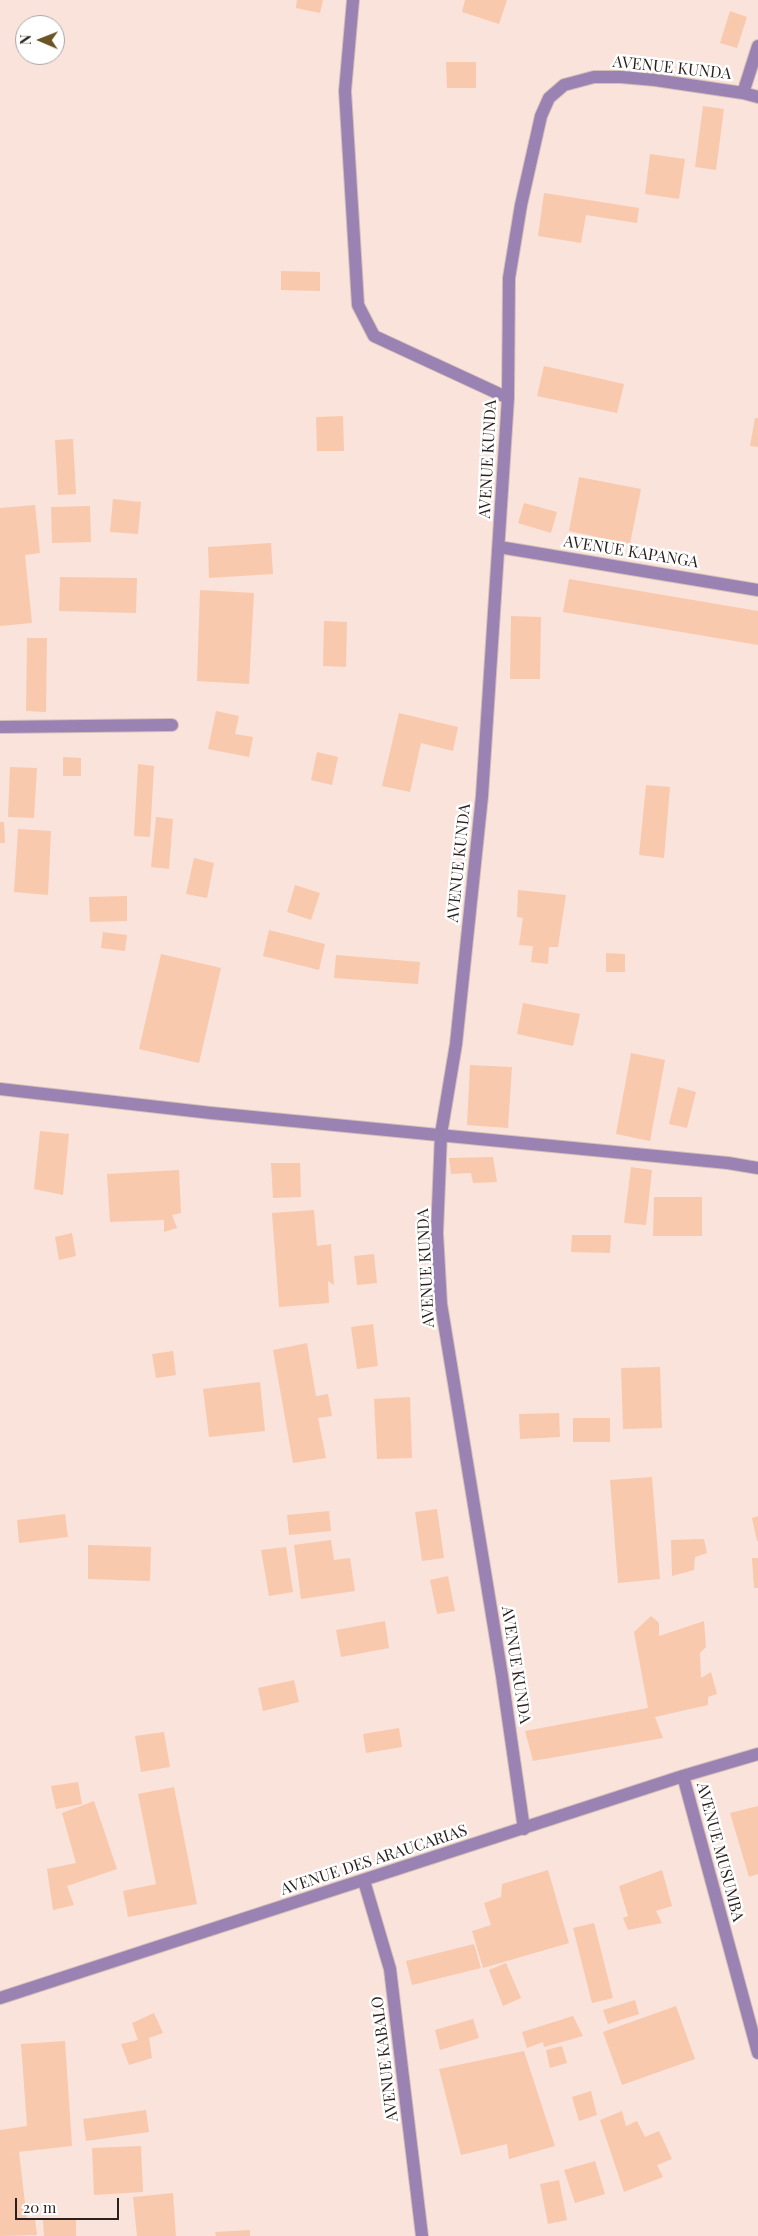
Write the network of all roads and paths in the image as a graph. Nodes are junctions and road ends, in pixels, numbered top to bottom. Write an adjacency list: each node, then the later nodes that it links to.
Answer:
1 (353, 0): 5 (street)
2 (758, 46): 3 (street)
3 (744, 93): 4 (street, AVENUE KUNDA); 5 (street, AVENUE KUNDA)
4 (758, 97)
5 (508, 398): 6 (street, AVENUE KUNDA)
6 (499, 547): 7 (street, AVENUE KAPANGA); 11 (street, AVENUE KUNDA)
7 (758, 590)
8 (172, 725): 9 (street)
9 (0, 727)
10 (0, 1089): 11 (street)
11 (442, 1134): 12 (street); 15 (street, AVENUE KUNDA)
12 (758, 1168)
13 (758, 1754): 14 (street, AVENUE DES ARAUCARIAS)
14 (682, 1776): 15 (street, AVENUE DES ARAUCARIAS); 18 (street, AVENUE MUSUMBA)
15 (524, 1829): 16 (street, AVENUE DES ARAUCARIAS)
16 (364, 1881): 17 (street, AVENUE DES ARAUCARIAS); 19 (street, AVENUE KABALO)
17 (0, 1998)
18 (758, 2053)
19 (422, 2236)

